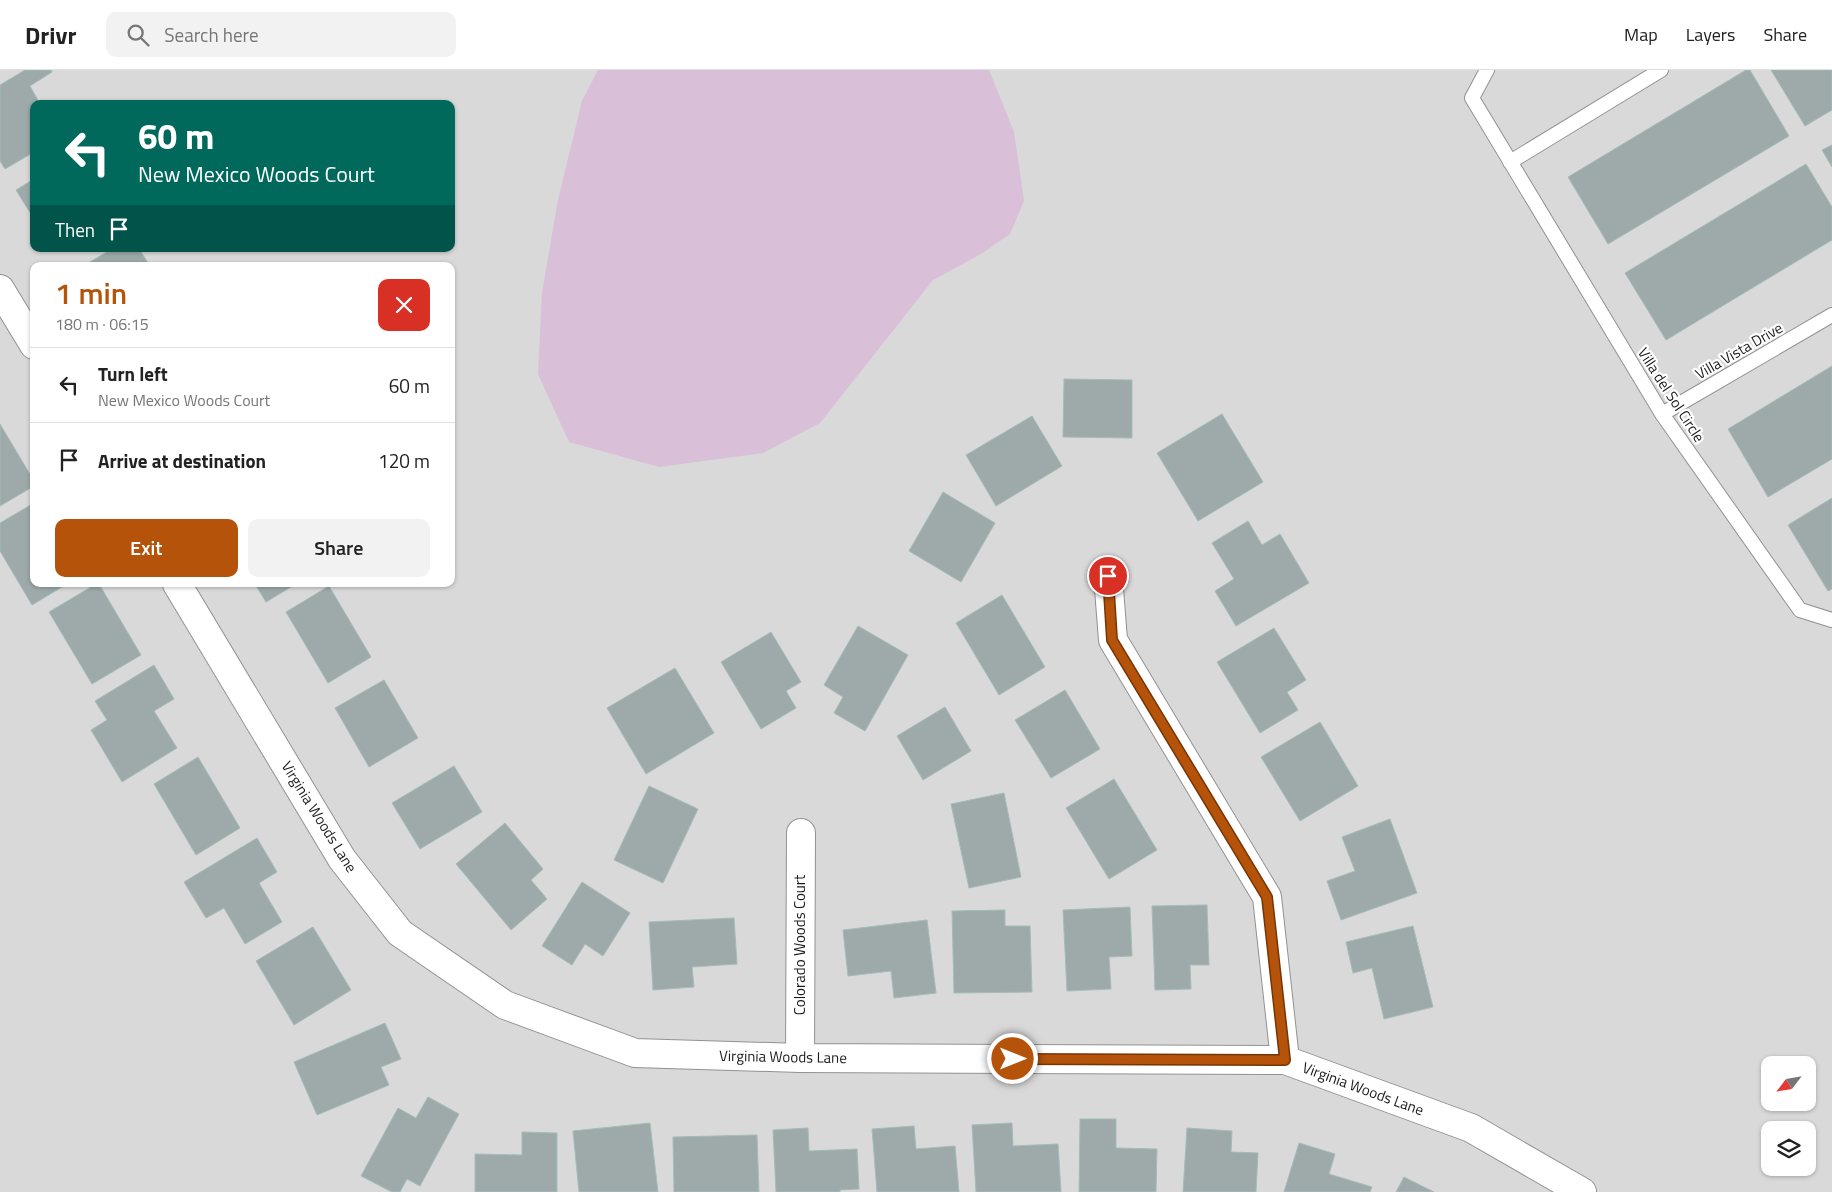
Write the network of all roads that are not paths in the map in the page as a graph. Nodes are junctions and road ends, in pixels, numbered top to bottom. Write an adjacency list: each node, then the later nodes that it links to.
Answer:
1 (1487, 70): 3 (lane, Villa del Sol Circle)
2 (1661, 70): 3 (lane)
3 (1510, 162): 7 (lane, Villa del Sol Circle)
4 (0, 289): 6 (street)
5 (1832, 315): 7 (lane, Villa Vista Drive)
6 (30, 339)
7 (1662, 414): 10 (lane, Villa del Sol Circle)
8 (1108, 576): 13 (street)
9 (179, 587): 12 (street, Virginia Woods Lane)
10 (1832, 620)
11 (800, 833): 12 (street, Colorado Woods Court)
12 (800, 1058): 13 (street, Virginia Woods Lane)
13 (1285, 1060): 14 (street, Virginia Woods Lane)
14 (1582, 1192)

